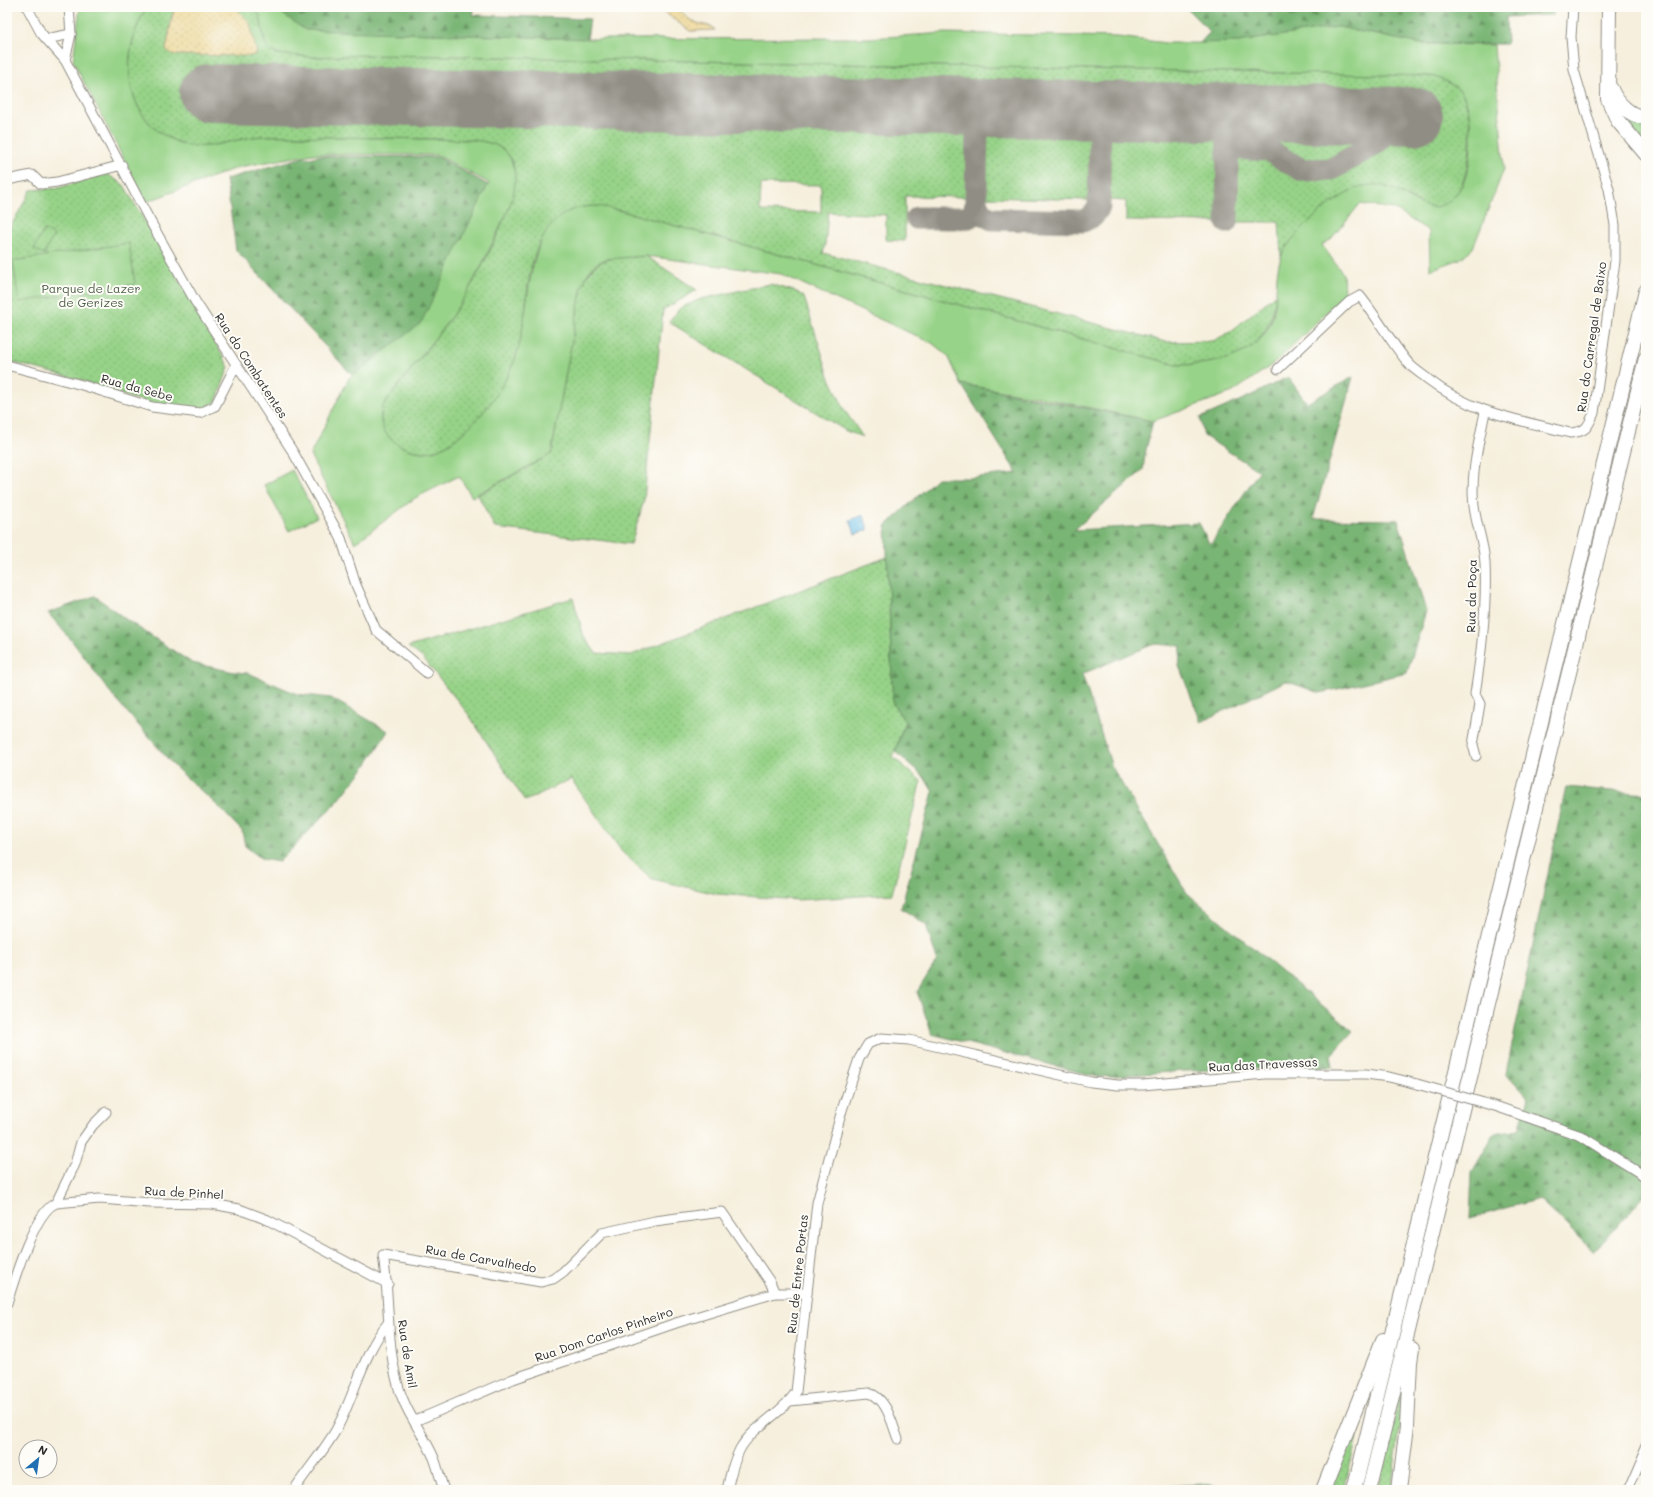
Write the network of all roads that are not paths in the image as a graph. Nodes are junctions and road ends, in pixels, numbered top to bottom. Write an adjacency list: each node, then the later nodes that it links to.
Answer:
1 (27, 7): 6 (street, Rua do Combatentes)
2 (69, 7): 5 (street)
3 (1573, 7): 18 (street, Rua do Carregal de Baixo)
4 (1609, 7): 8 (highway)
5 (71, 34): 6 (street); 7 (street)
6 (46, 39): 7 (street, Rua do Combatentes)
7 (65, 60): 11 (street, Rua do Combatentes)
8 (1608, 78): 9 (highway); 10 (highway)
9 (1646, 117)
10 (1646, 154)
11 (122, 165): 12 (street); 16 (street, Rua do Combatentes)
12 (7, 180)
13 (1646, 291): 25 (highway)
14 (1646, 358): 24 (highway)
15 (7, 365): 16 (street, Rua da Sebe)
16 (236, 365): 19 (street, Rua do Combatentes)
17 (1278, 370): 18 (street, Rua do Carregal de Baixo)
18 (1485, 412): 20 (street, Rua da Poça)
19 (427, 673)
20 (1476, 756)
21 (868, 1044): 23 (street, Rua das Travessas, bridge); 30 (street, Rua de Entre Portas)
22 (106, 1112): 26 (street)
23 (1646, 1177)
24 (1445, 1182): 42 (highway); 43 (highway)
25 (1426, 1201): 40 (highway); 41 (highway)
26 (56, 1203): 28 (street, Rua de Pinhel); 31 (street)
27 (383, 1255): 28 (street, Rua de Amil); 29 (street, Rua de Carvalhedo)
28 (388, 1284): 32 (street, Rua de Amil)
29 (775, 1293): 30 (street, Rua Dom Carlos Pinheiro); 34 (street, Rua Dom Carlos Pinheiro)
30 (807, 1293): 33 (street, Rua de Entre Portas)
31 (7, 1303)
32 (388, 1323): 34 (street, Rua de Amil); 37 (street)
33 (790, 1401): 35 (street); 39 (street, Rua de Entre Portas)
34 (415, 1421): 38 (street, Rua de Amil)
35 (898, 1440)
36 (1646, 1446): 44 (street)
37 (294, 1490)
38 (444, 1490)
39 (728, 1490)
40 (1323, 1490)
41 (1354, 1490)
42 (1369, 1490)
43 (1399, 1490)
44 (1627, 1490)

